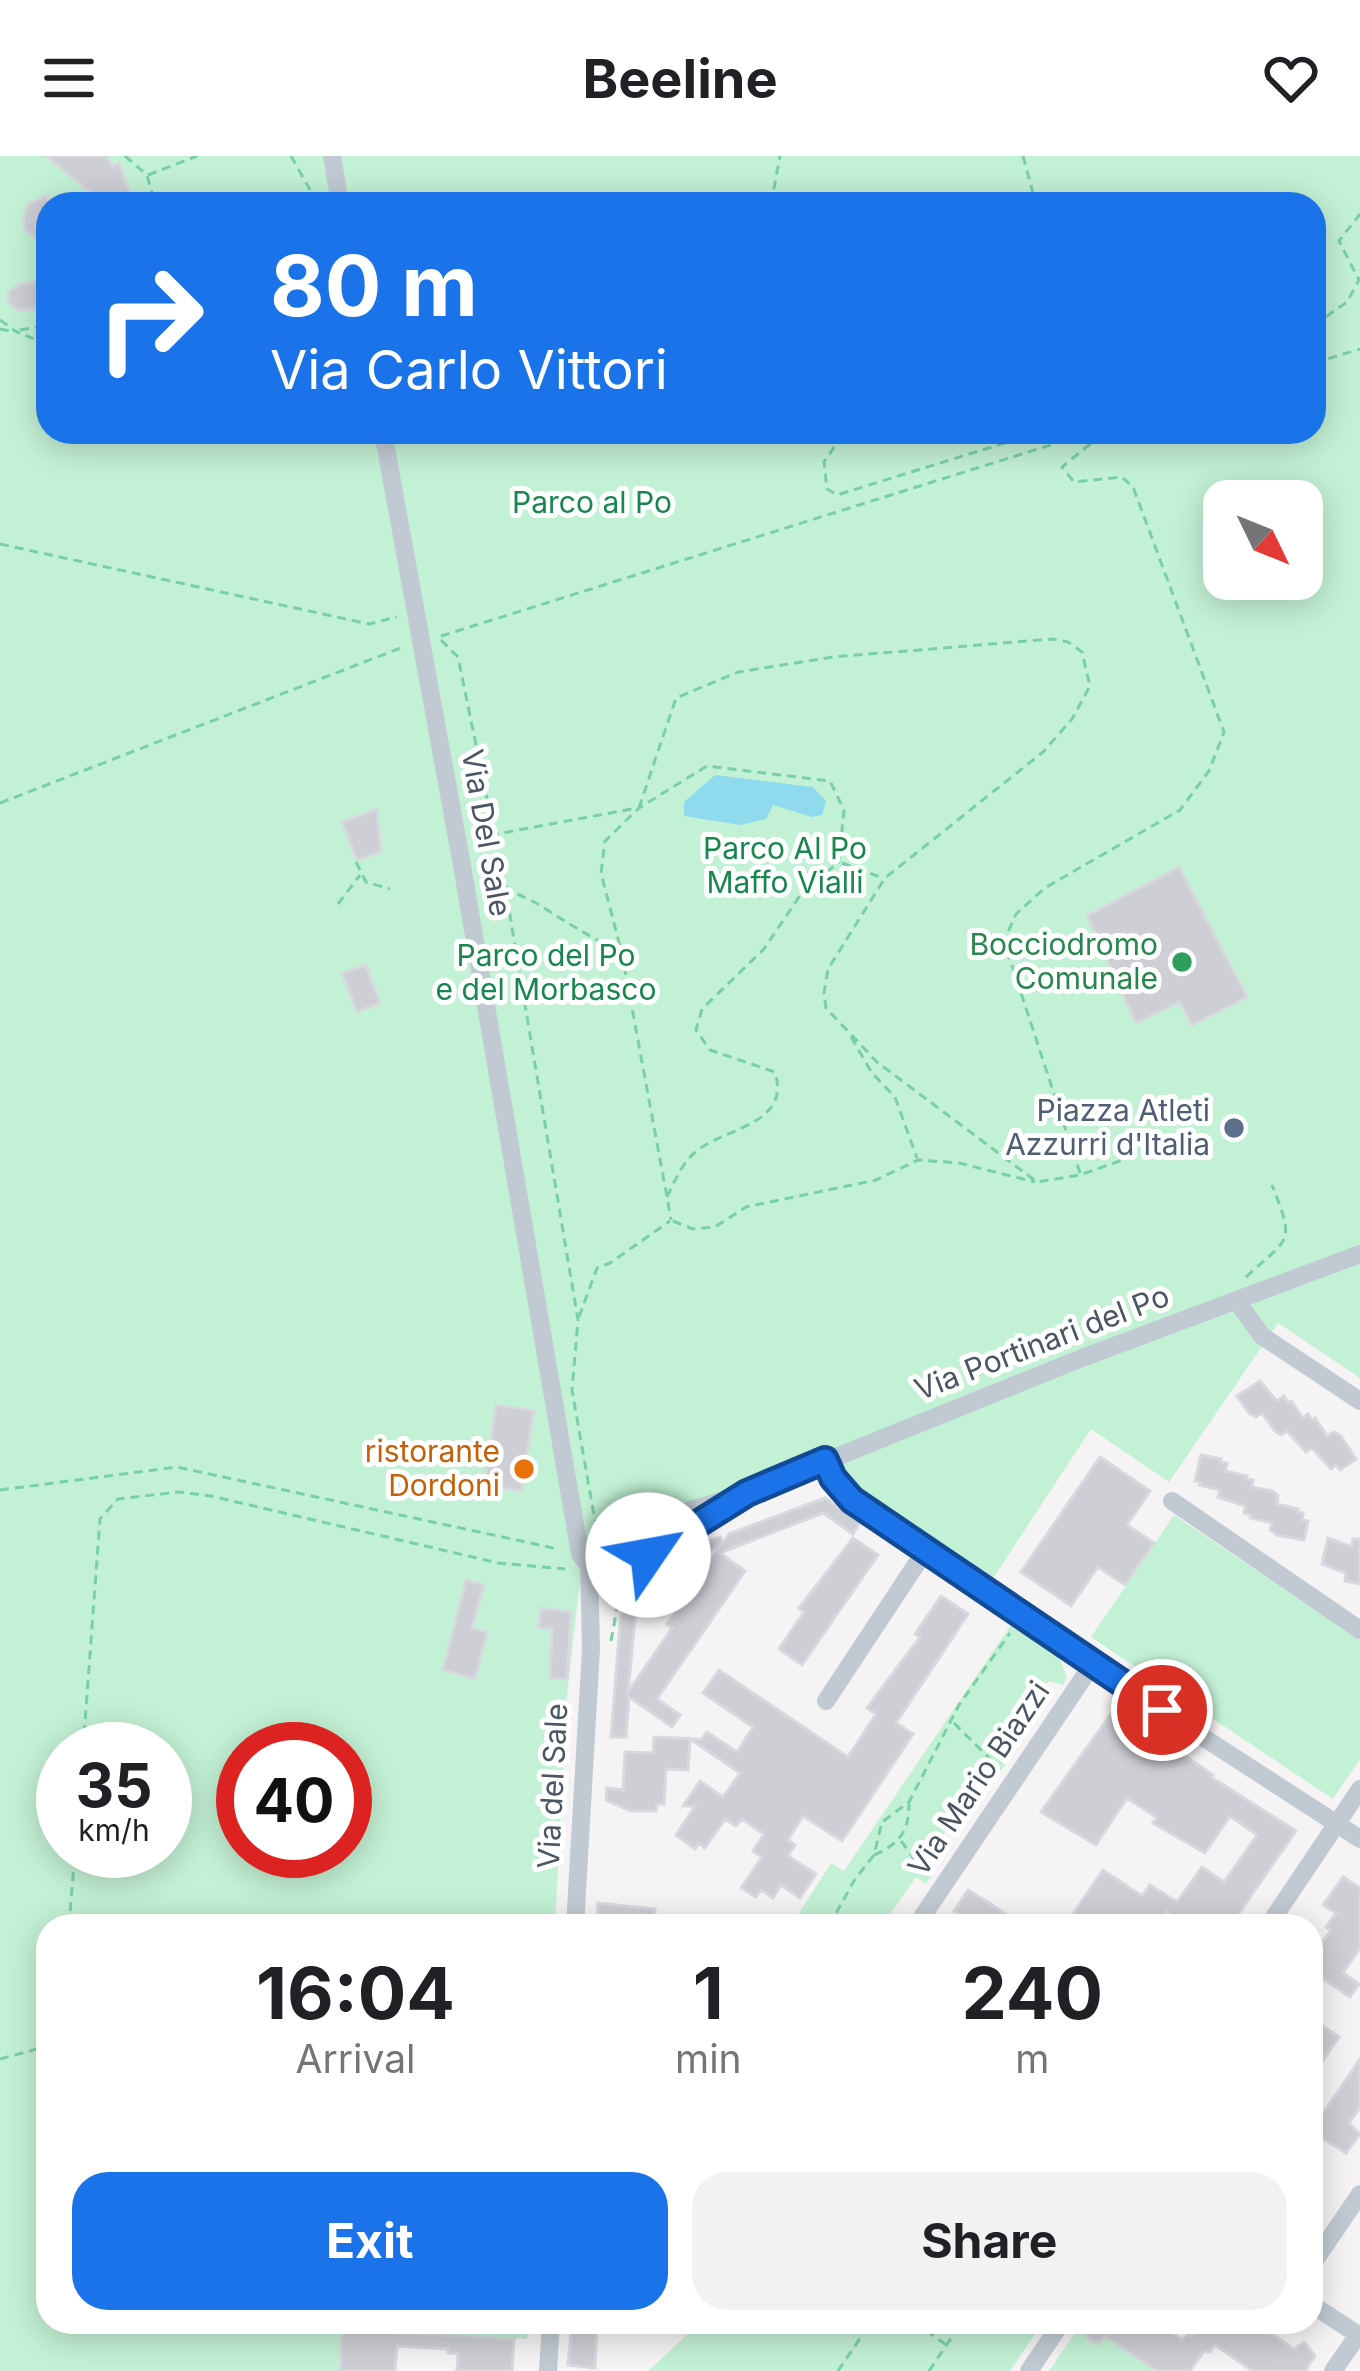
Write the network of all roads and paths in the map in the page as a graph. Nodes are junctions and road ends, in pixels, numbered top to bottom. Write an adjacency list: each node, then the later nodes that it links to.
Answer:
1 (125, 156): 7 (path)
2 (197, 156): 7 (path)
3 (291, 156): 9 (path)
4 (332, 156): 10 (street)
5 (780, 156): 11 (path)
6 (1023, 156): 12 (path)
7 (147, 175): 8 (path)
8 (151, 192)
9 (311, 192)
10 (338, 192)
11 (773, 192)
12 (1033, 192)
13 (1360, 214): 14 (path)
14 (1326, 317)
15 (0, 320): 18 (path)
16 (36, 327): 18 (path)
17 (0, 329): 18 (path)
18 (15, 331): 19 (path)
19 (36, 339)
20 (1360, 349): 21 (path)
21 (1326, 359)
22 (385, 444): 28 (street, Via Del Sale)
23 (835, 444): 24 (path)
24 (1001, 444)
25 (1054, 444): 29 (path)
26 (1090, 444): 44 (path)
27 (0, 544): 28 (path)
28 (416, 613): 29 (street, Via Del Sale)
29 (421, 642): 30 (path); 32 (path); 57 (street, Via Del Sale)
30 (0, 803)
31 (639, 808): 32 (path); 34 (path); 36 (path); 40 (path)
32 (493, 836): 37 (path)
33 (356, 862): 35 (path)
34 (839, 862): 36 (path); 47 (path)
35 (362, 874): 38 (path); 39 (path)
36 (885, 878): 41 (path)
37 (505, 886): 40 (path); 51 (path)
38 (390, 889)
39 (338, 904)
40 (622, 954): 47 (path)
41 (849, 1033): 43 (path); 45 (path)
42 (1131, 1157): 44 (path)
43 (918, 1160): 45 (path); 48 (path)
44 (1080, 1175): 45 (path)
45 (1037, 1182)
46 (1272, 1185): 50 (path)
47 (667, 1197): 48 (path)
48 (671, 1220): 51 (path)
49 (1360, 1254): 50 (street, Via Portinari del Po)
50 (1237, 1300): 52 (street); 53 (street, Via Portinari del Po)
51 (578, 1320): 57 (path)
52 (1360, 1401)
53 (825, 1460): 55 (street, Via Portinari del Po); 58 (street)
54 (0, 1490): 57 (path)
55 (747, 1493): 57 (street, Via Portinari del Po); 59 (street, Via Portinari del Po)
56 (1172, 1502): 61 (street)
57 (594, 1549): 59 (street); 59 (street); 62 (street, Via del Sale); 65 (path)
58 (926, 1551): 60 (street); 64 (street)
59 (632, 1577): 62 (path); 62 (street, Via del Sale)
60 (1021, 1617): 63 (street); 66 (path)
61 (1360, 1630)
62 (601, 1646): 77 (street, Via del Sale)
63 (1092, 1665): 67 (street, Via Mario Biazzi); 70 (street)
64 (826, 1701)
65 (85, 1722)
66 (952, 1722): 67 (path); 69 (path)
67 (1015, 1780): 75 (street, Via Mario Biazzi)
68 (1360, 1790): 70 (street)
69 (910, 1802): 72 (path); 73 (path)
70 (1337, 1823): 71 (street); 80 (street)
71 (1360, 1839)
72 (900, 1840): 73 (path); 75 (path)
73 (874, 1855): 78 (path)
74 (73, 1878): 76 (path)
75 (942, 1888): 79 (street, Via Mario Biazzi)
76 (70, 1914)
77 (575, 1914)
78 (837, 1914)
79 (924, 1914)
80 (1276, 1914)
81 (36, 2049): 82 (path)
82 (0, 2059)
83 (1360, 2194): 84 (street)
84 (1323, 2248)
85 (1323, 2312): 91 (street)
86 (550, 2334): 94 (street)
87 (863, 2334): 95 (path)
88 (931, 2334): 92 (path)
89 (954, 2334): 92 (path)
90 (1054, 2334): 98 (street)
91 (1359, 2335): 99 (street)
92 (947, 2345): 93 (path)
93 (935, 2362): 96 (path); 97 (path)
94 (548, 2371)
95 (838, 2371)
96 (929, 2371)
97 (938, 2371)
98 (1029, 2371)
99 (1334, 2371)

